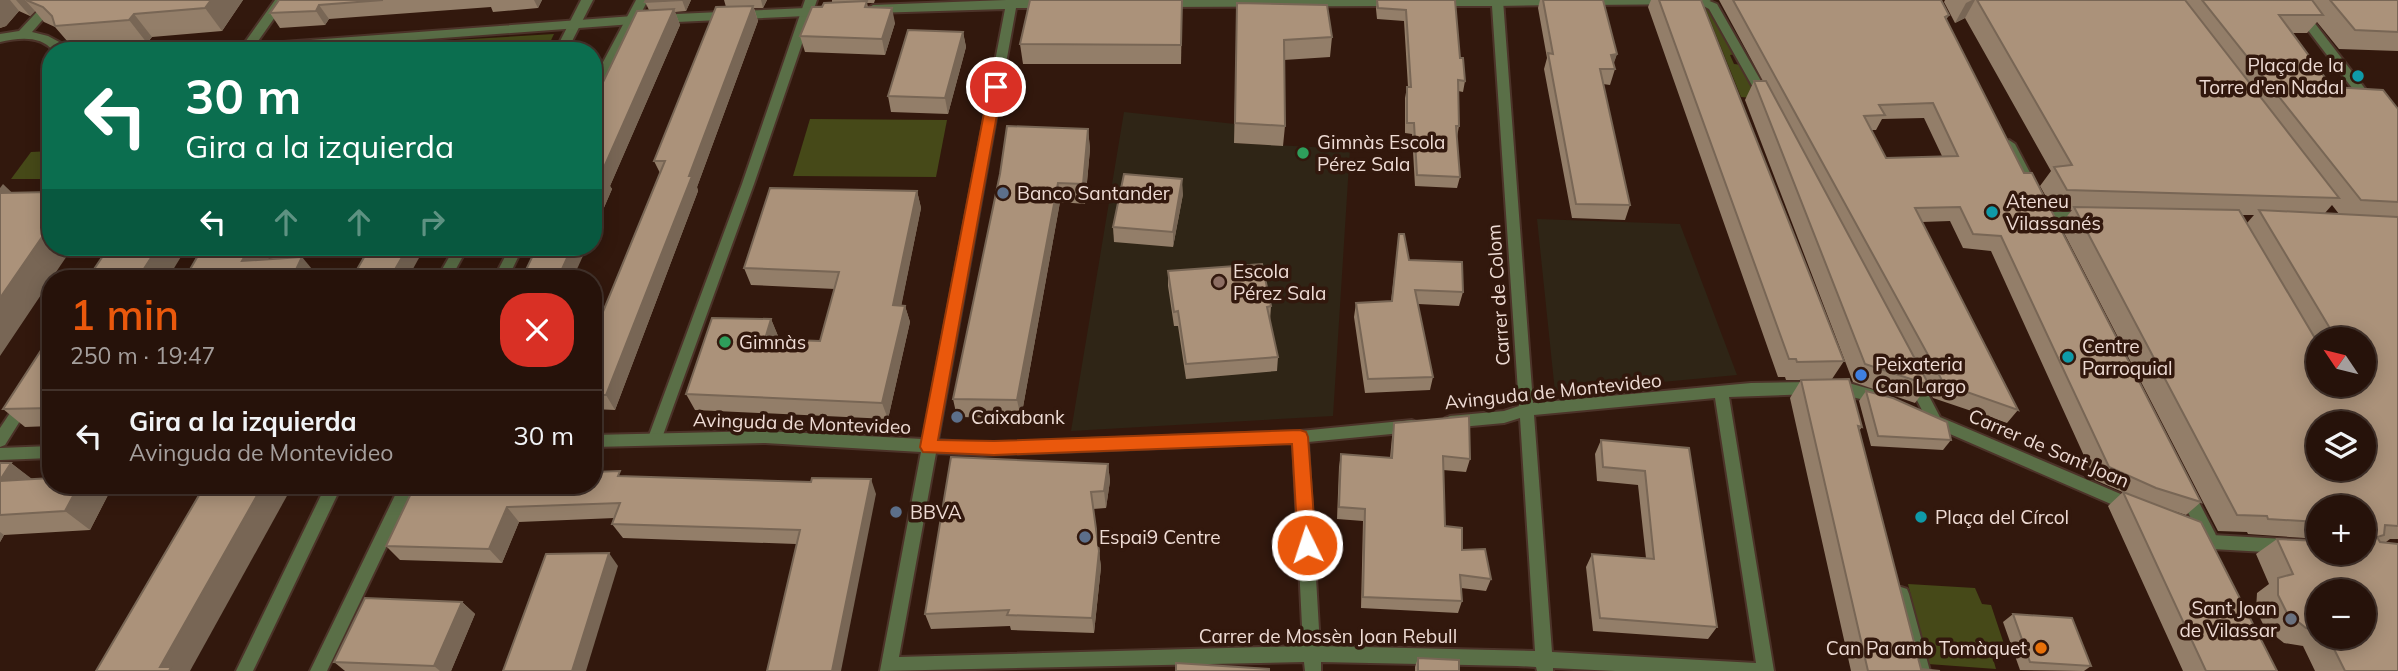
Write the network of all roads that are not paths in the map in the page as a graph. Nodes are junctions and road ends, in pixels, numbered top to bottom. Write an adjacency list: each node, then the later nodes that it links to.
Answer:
1 (54, 0): 19 (street)
2 (281, 0): 22 (street)
3 (587, 0): 17 (street)
4 (642, 0): 16 (street)
5 (1698, 0): 6 (street); 9 (street); 18 (street); 26 (street)
6 (1705, 0)
7 (2291, 0): 27 (street)
8 (1315, 1): 11 (street); 14 (street)
9 (1497, 1): 12 (street); 34 (street, Carrer de Colom)
10 (1011, 2): 13 (street); 15 (street); 40 (street)
11 (1412, 2)
12 (1426, 2)
13 (1066, 4)
14 (1149, 4)
15 (809, 6): 16 (street); 37 (street)
16 (633, 20): 17 (street); 25 (street)
17 (574, 24): 23 (street); 24 (street)
18 (1708, 26)
19 (24, 33): 20 (street); 21 (street)
20 (0, 38)
21 (51, 42)
22 (251, 42)
23 (338, 42)
24 (565, 42)
25 (602, 77)
26 (1768, 104)
27 (2376, 111)
28 (2003, 132): 29 (street)
29 (2103, 218)
30 (1909, 373): 35 (street)
31 (1845, 388): 32 (street, Avinguda de Montevideo); 35 (street, Carrer de Sant Joan)
32 (1721, 392): 34 (street, Avinguda de Montevideo); 57 (street)
33 (29, 396): 38 (street)
34 (1526, 410): 36 (street, Avinguda de Montevideo); 53 (street, Carrer de Colom)
35 (1935, 421): 46 (street, Carrer de Sant Joan)
36 (1300, 437): 40 (street, Avinguda de Montevideo); 52 (street)
37 (655, 438): 39 (street, Avinguda de Montevideo); 40 (street, Avinguda de Montevideo)
38 (0, 441)
39 (602, 441)
40 (929, 447): 54 (street)
41 (42, 452): 42 (street)
42 (0, 454)
43 (2181, 482): 48 (street)
44 (330, 494): 55 (street)
45 (404, 494): 56 (street)
46 (2150, 512)
47 (2185, 524): 48 (street)
48 (2211, 542): 49 (street); 50 (street)
49 (2306, 547)
50 (2220, 561)
51 (1896, 577): 58 (street)
52 (1313, 663): 53 (street, Carrer de Mossèn Joan Rebull); 54 (street, Carrer de Mossèn Joan Rebull)
53 (1545, 665): 57 (street, Carrer de Mossèn Joan Rebull)
54 (888, 668)
55 (244, 671)
56 (318, 671)
57 (1766, 671)
58 (1922, 671)

